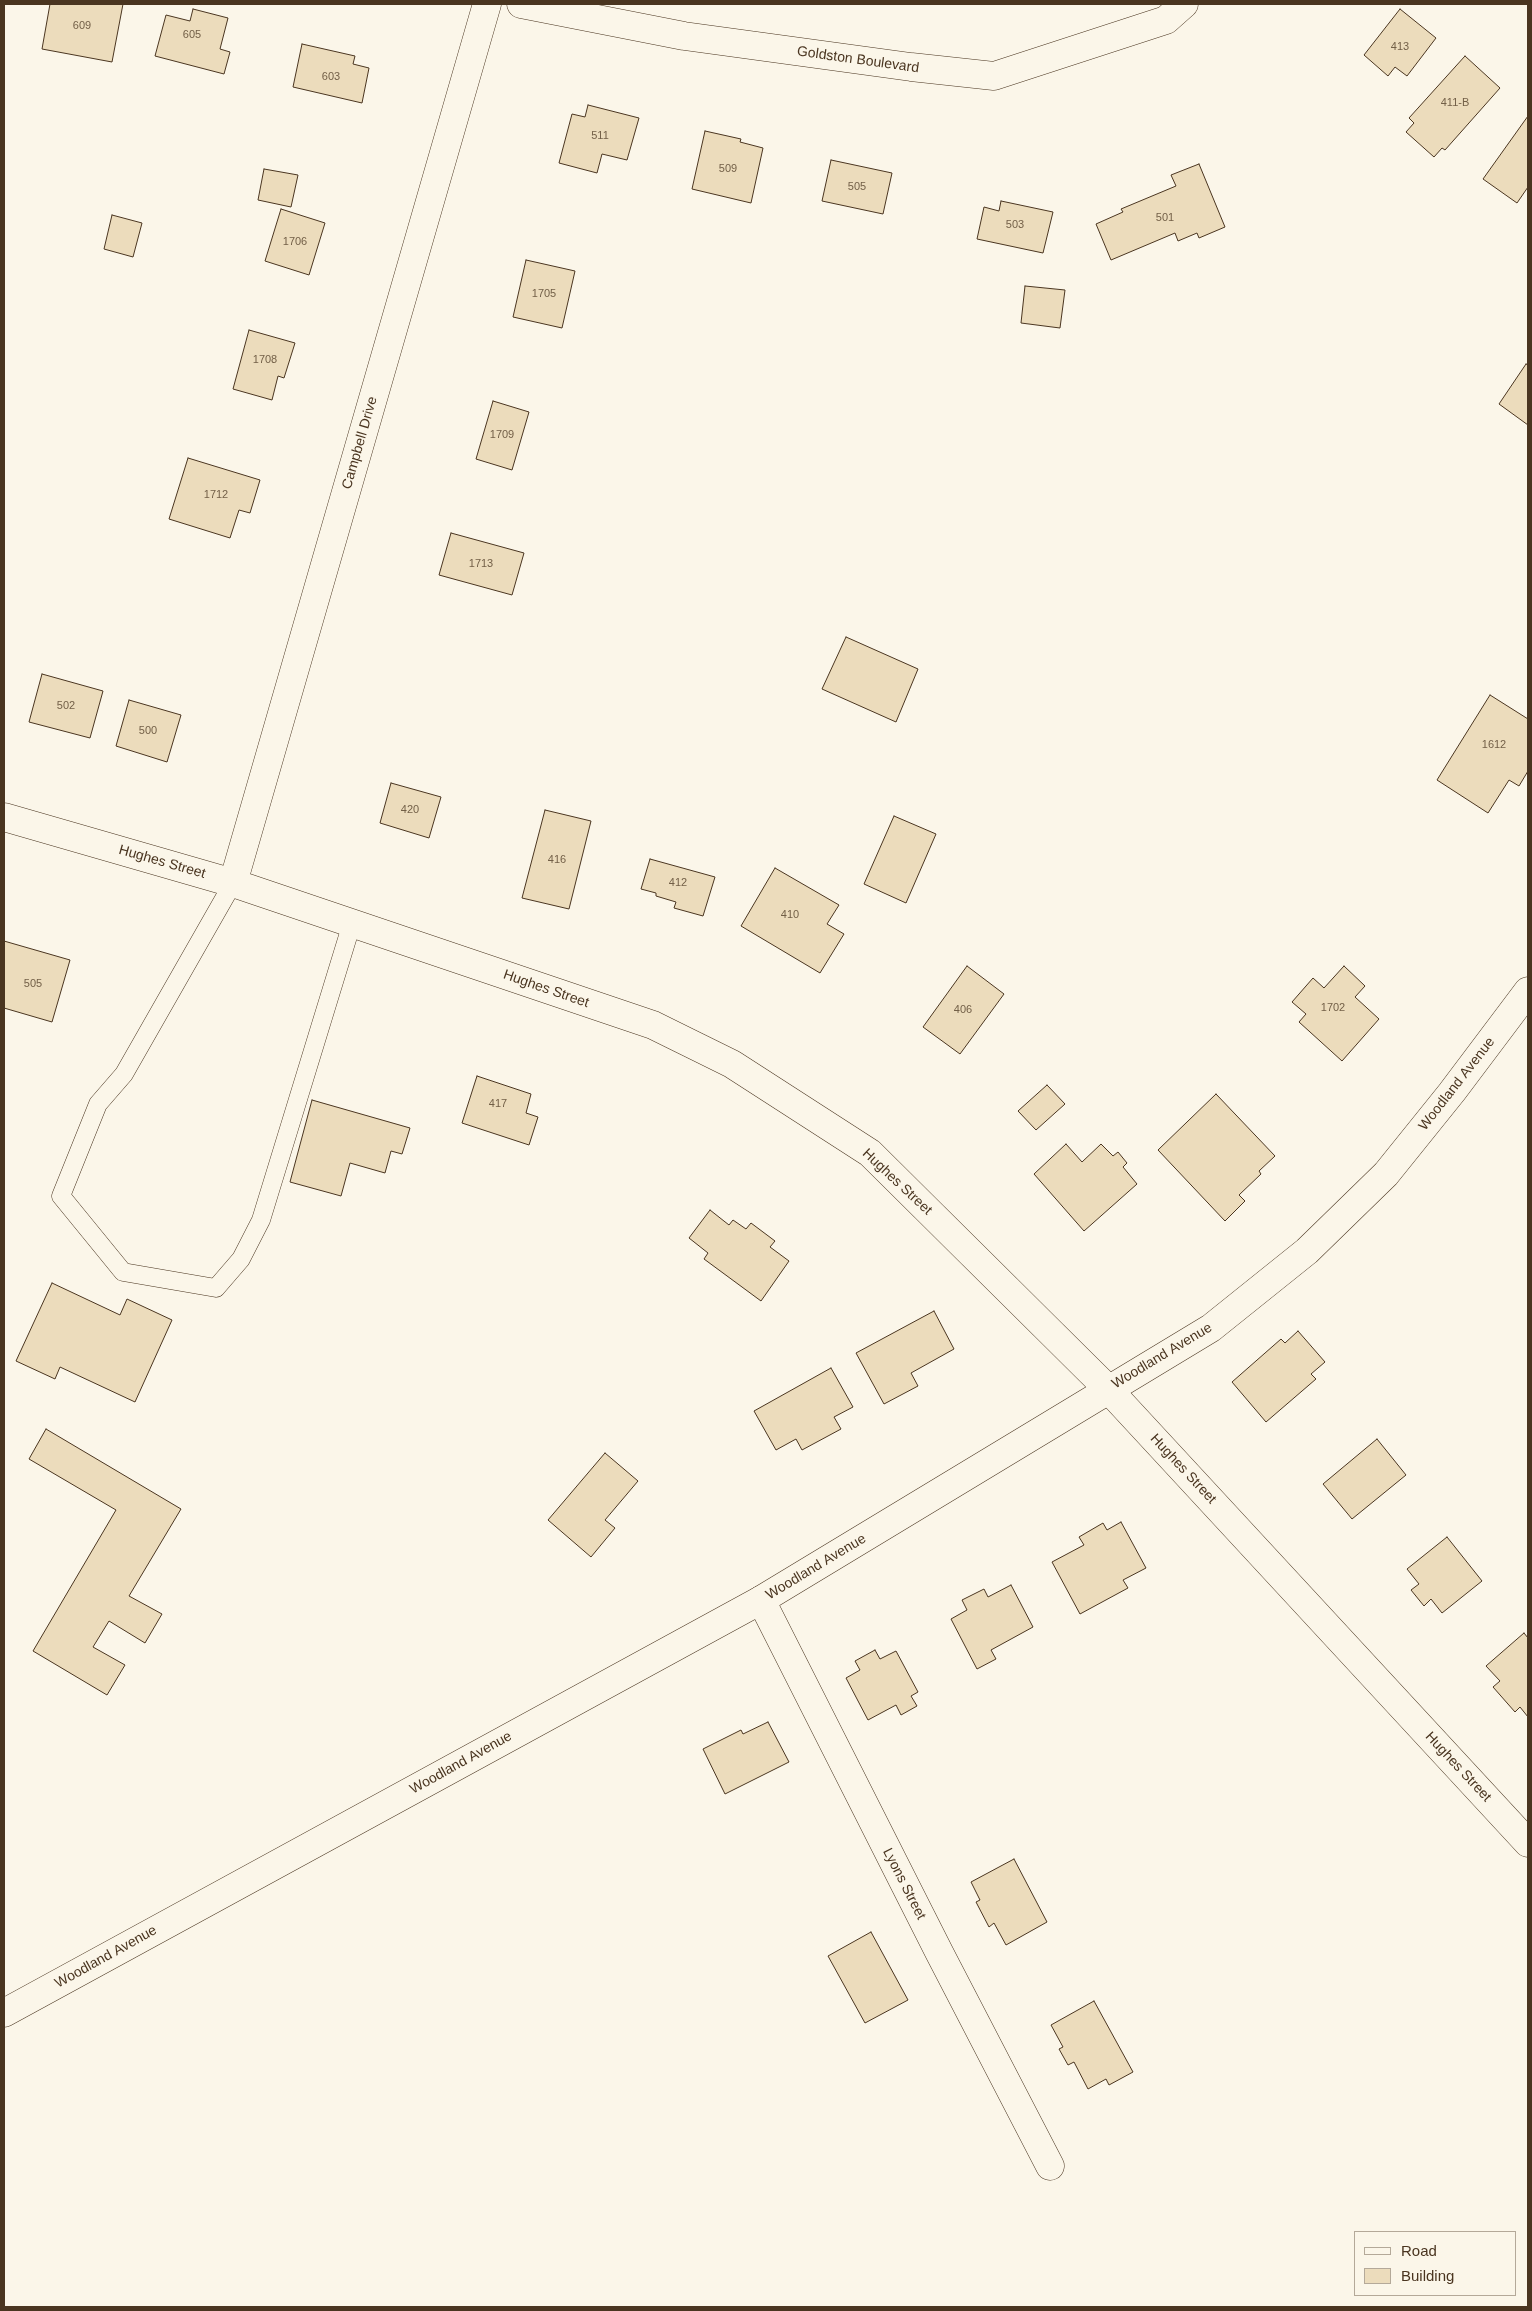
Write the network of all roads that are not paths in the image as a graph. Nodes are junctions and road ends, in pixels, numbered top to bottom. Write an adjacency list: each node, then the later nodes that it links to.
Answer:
1 (487, 4): 5 (street, Campbell Drive)
2 (521, 4): 3 (street, Goldston Boulevard)
3 (1184, 4)
4 (4, 817): 5 (street, Hughes Street)
5 (233, 882): 6 (street, Hughes Street); 6 (lane)
6 (352, 923): 8 (street, Hughes Street)
7 (1528, 991): 8 (street, Woodland Avenue)
8 (1108, 1389): 9 (street, Woodland Avenue); 10 (street, Hughes Street)
9 (761, 1600): 11 (street, Woodland Avenue); 12 (street, Lyons Street)
10 (1528, 1843)
11 (4, 2014)
12 (1050, 2166)

